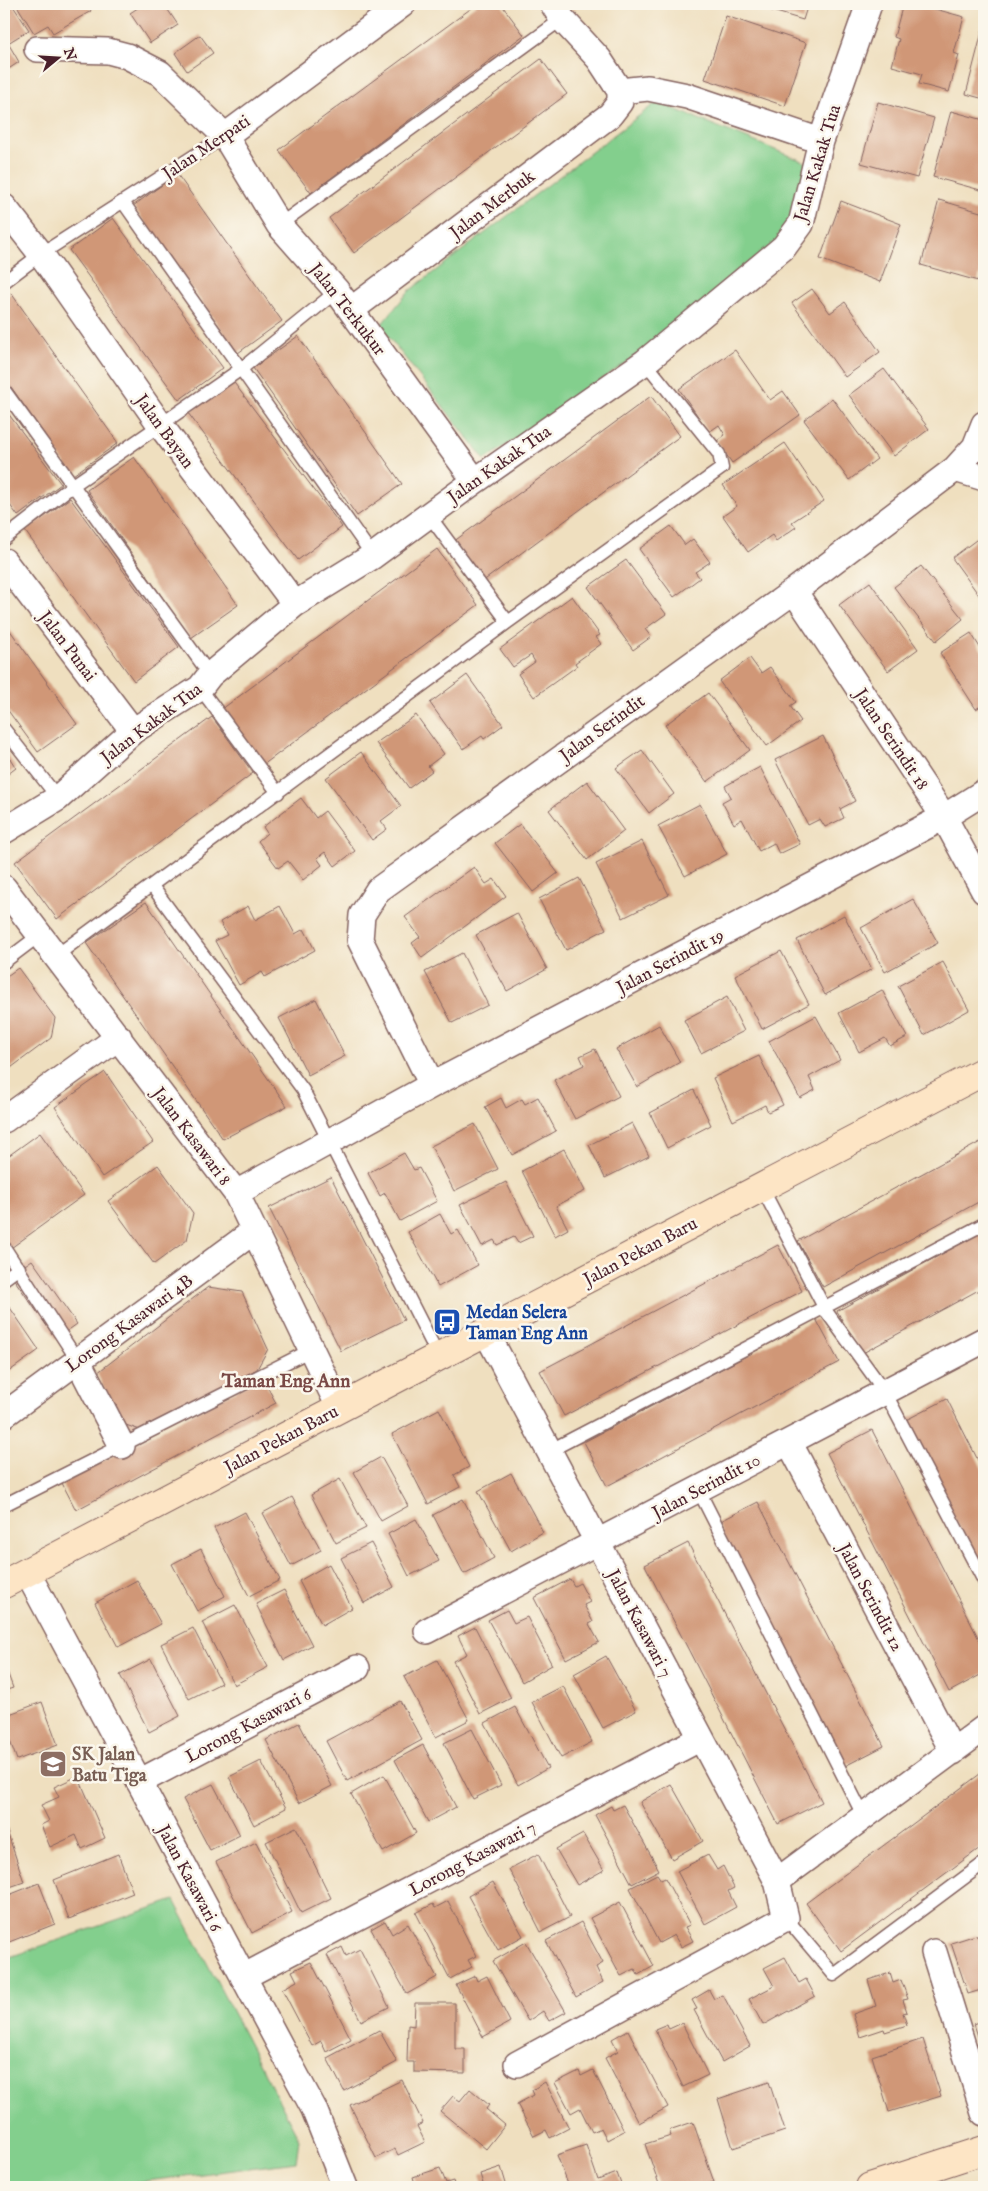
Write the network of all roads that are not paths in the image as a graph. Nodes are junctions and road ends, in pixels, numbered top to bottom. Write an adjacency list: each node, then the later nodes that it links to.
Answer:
1 (403, 4): 6 (street, Jalan Merpati)
2 (869, 4): 7 (street, Jalan Kakak Tua)
3 (557, 12): 5 (street); 10 (lane)
4 (37, 49): 6 (street, Jalan Terkukur)
5 (620, 91): 7 (street); 13 (street, Jalan Merbuk)
6 (224, 136): 8 (lane, Jalan Merpati); 10 (street, Jalan Terkukur)
7 (821, 142): 14 (street, Jalan Kakak Tua)
8 (123, 202): 11 (lane, Jalan Merpati); 15 (lane)
9 (4, 207): 11 (street, Jalan Bayan)
10 (279, 225): 13 (street, Jalan Terkukur)
11 (41, 254): 12 (lane, Jalan Merpati); 18 (street, Jalan Bayan)
12 (4, 282)
13 (344, 300): 15 (lane); 21 (street, Jalan Terkukur)
14 (645, 362): 21 (street, Jalan Kakak Tua); 29 (lane)
15 (241, 369): 18 (lane); 25 (lane)
16 (4, 390): 22 (lane)
17 (984, 424): 19 (street, Jalan Serindit)
18 (160, 426): 22 (lane); 28 (street, Jalan Bayan)
19 (955, 469): 20 (street); 27 (street, Jalan Serindit)
20 (984, 478)
21 (475, 481): 23 (street, Jalan Kakak Tua)
22 (72, 486): 24 (lane); 30 (lane)
23 (428, 514): 25 (street, Jalan Kakak Tua); 29 (lane)
24 (4, 539)
25 (373, 556): 28 (street, Jalan Kakak Tua)
26 (4, 561): 32 (street, Jalan Punai)
27 (794, 591): 36 (street, Jalan Serindit 18); 46 (street, Jalan Serindit)
28 (295, 604): 30 (street, Jalan Kakak Tua)
29 (508, 622): 34 (lane)
30 (205, 682): 32 (street, Jalan Kakak Tua); 34 (lane)
31 (4, 729): 35 (lane)
32 (133, 731): 35 (street, Jalan Kakak Tua)
33 (984, 792): 36 (street, Jalan Serindit 19)
34 (278, 793): 38 (lane)
35 (58, 798): 37 (street, Jalan Kakak Tua)
36 (944, 817): 40 (street, Jalan Serindit 18); 46 (street, Jalan Serindit 19)
37 (4, 831)
38 (152, 886): 42 (lane); 48 (lane)
39 (4, 888): 41 (street, Jalan Kasawari 8)
40 (984, 891)
41 (41, 934): 42 (street, Jalan Kasawari 8); 43 (lane)
42 (57, 956): 44 (street, Jalan Kasawari 8)
43 (4, 962)
44 (119, 1038): 47 (street); 50 (street, Jalan Kasawari 8)
45 (984, 1071): 49 (street, Jalan Pekan Baru)
46 (432, 1085): 48 (street, Jalan Serindit 19)
47 (4, 1120)
48 (330, 1140): 50 (street, Jalan Serindit 19); 60 (lane)
49 (762, 1188): 56 (lane); 57 (street, Jalan Pekan Baru)
50 (236, 1193): 52 (street, Jalan Kasawari 8)
51 (984, 1224): 56 (lane)
52 (254, 1231): 59 (street, Jalan Kasawari 8); 61 (street, Lorong Kasawari 4B)
53 (4, 1247): 54 (lane)
54 (19, 1268): 55 (lane); 61 (lane)
55 (4, 1279)
56 (824, 1308): 62 (lane); 67 (lane)
57 (486, 1332): 60 (street, Jalan Pekan Baru); 67 (street, Jalan Kasawari 7)
58 (982, 1346): 62 (street, Jalan Serindit 10)
59 (311, 1350): 63 (street, Jalan Kasawari 8); 66 (lane)
60 (440, 1357): 63 (street, Jalan Pekan Baru)
61 (78, 1361): 64 (street, Lorong Kasawari 4B); 66 (street)
62 (884, 1392): 65 (street, Jalan Serindit 10); 72 (lane)
63 (340, 1409): 71 (street, Jalan Pekan Baru)
64 (4, 1415)
65 (789, 1442): 68 (street, Jalan Serindit 10); 78 (street, Jalan Serindit 12)
66 (122, 1446): 69 (lane)
67 (549, 1451): 70 (street, Jalan Kasawari 7)
68 (698, 1489): 70 (street, Jalan Serindit 10); 80 (lane)
69 (4, 1505)
70 (597, 1542): 74 (street, Jalan Serindit 10); 77 (street, Jalan Kasawari 7)
71 (28, 1572): 73 (street, Jalan Pekan Baru); 79 (street, Jalan Kasawari 6)
72 (984, 1581)
73 (4, 1584)
74 (427, 1631)
75 (357, 1668): 79 (street, Lorong Kasawari 6)
76 (984, 1728): 78 (street)
77 (701, 1738): 82 (street, Jalan Kasawari 7); 85 (street, Lorong Kasawari 7)
78 (952, 1752): 80 (street)
79 (139, 1782): 85 (street, Jalan Kasawari 6)
80 (864, 1817): 82 (street)
81 (984, 1863): 83 (lane)
82 (778, 1881): 83 (street, Jalan Kasawari 7)
83 (786, 1918): 86 (street)
84 (934, 1952): 87 (street)
85 (243, 1977): 90 (street, Jalan Kasawari 6)
86 (517, 2064)
87 (984, 2113)
88 (984, 2150): 89 (street)
89 (877, 2186)
90 (345, 2187)

